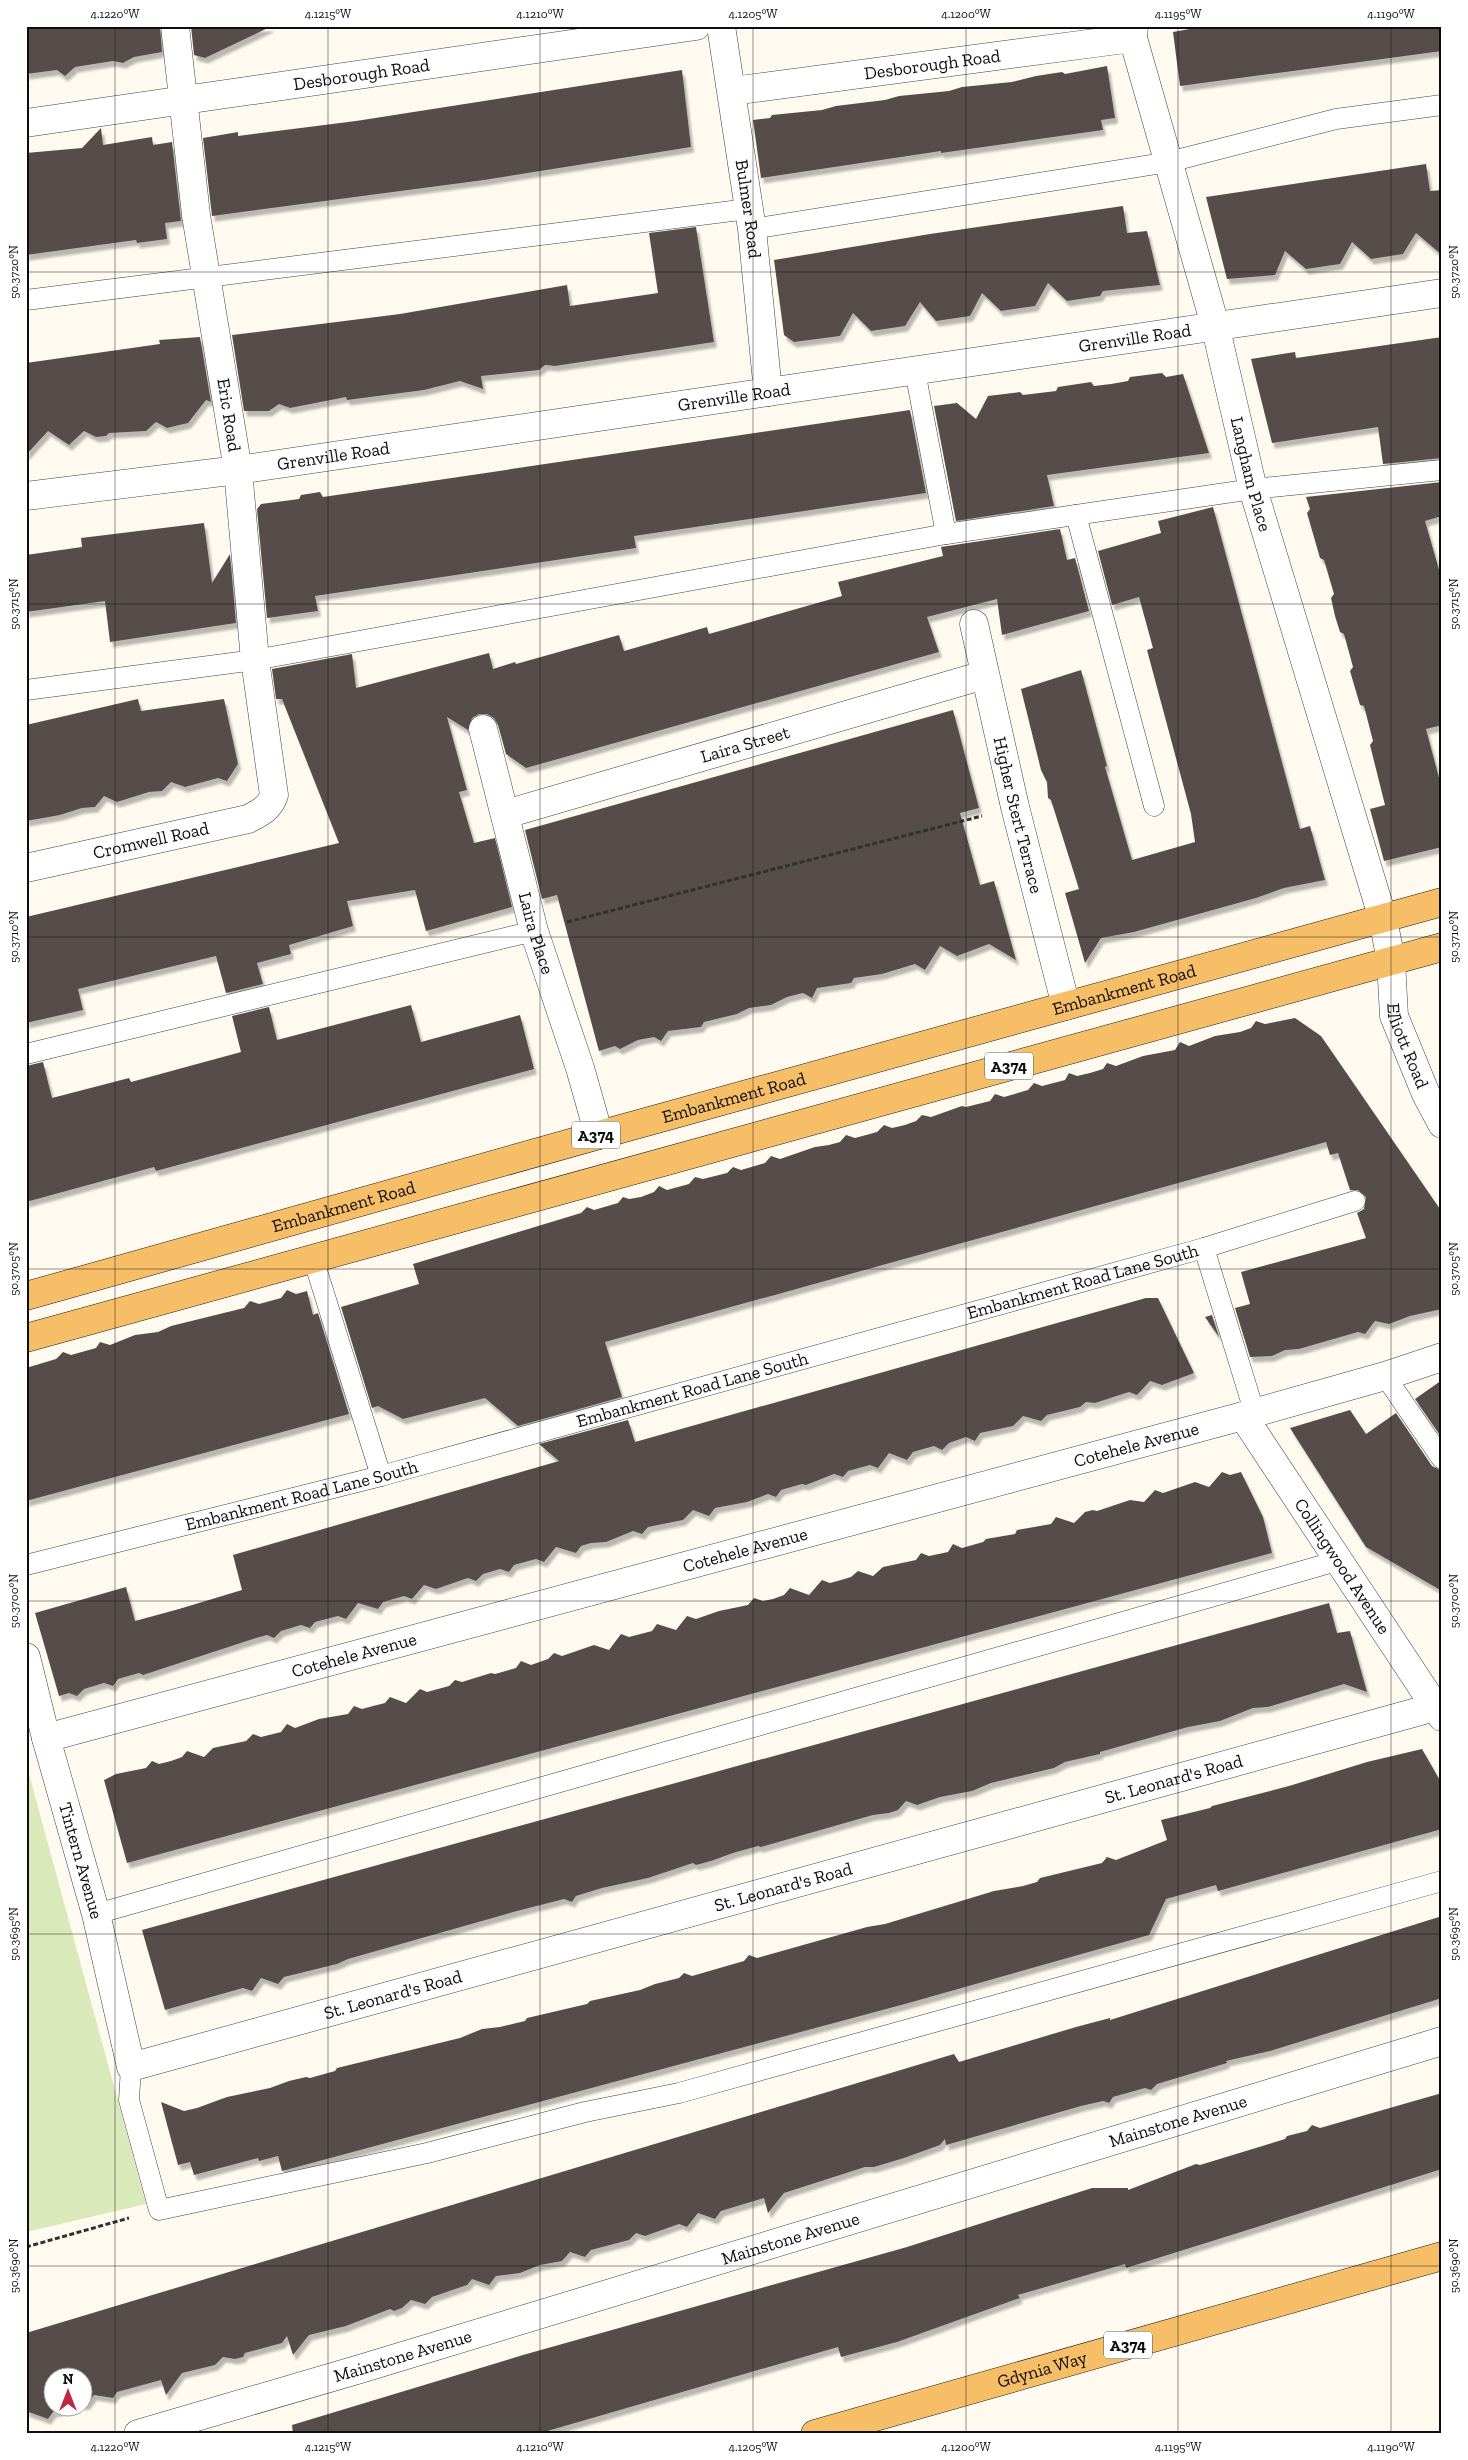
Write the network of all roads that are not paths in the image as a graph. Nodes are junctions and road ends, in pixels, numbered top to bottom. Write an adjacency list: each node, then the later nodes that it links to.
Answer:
1 (175, 26): 6 (street, Eric Road)
2 (696, 26): 6 (street, Desborough Road)
3 (721, 26): 5 (street, Bulmer Road)
4 (1134, 32): 5 (street, Desborough Road); 9 (street, Langham Place)
5 (732, 91): 10 (street, Bulmer Road)
6 (183, 102): 8 (street, Desborough Road); 11 (street, Eric Road)
7 (1442, 105): 9 (lane)
8 (26, 124)
9 (1169, 162): 10 (lane); 14 (street, Langham Place)
10 (750, 219): 11 (lane); 16 (street, Bulmer Road)
11 (206, 276): 13 (lane); 17 (street, Eric Road)
12 (1442, 293): 14 (street, Grenville Road)
13 (26, 300)
14 (1215, 325): 15 (street, Grenville Road); 19 (street, Langham Place)
15 (915, 371): 16 (street, Grenville Road); 22 (lane)
16 (768, 392): 17 (street, Grenville Road)
17 (238, 470): 20 (street, Grenville Road); 24 (street, Eric Road)
18 (1442, 470): 19 (lane)
19 (1253, 489): 21 (lane); 33 (street, Langham Place)
20 (26, 496)
21 (1076, 515): 22 (lane); 29 (lane)
22 (946, 534): 24 (lane)
23 (974, 624): 25 (street, Higher Stert Terrace)
24 (255, 660): 26 (lane); 28 (street, Eric Road)
25 (984, 675): 30 (street, Laira Street); 37 (street, Higher Stert Terrace)
26 (26, 690)
27 (483, 729): 30 (street, Laira Place)
28 (271, 804): 31 (street, Cromwell Road)
29 (1154, 806)
30 (506, 814): 34 (street, Laira Place)
31 (26, 868)
32 (1442, 902): 33 (main road, Embankment Road / A374)
33 (1383, 919): 36 (street, Langham Place); 37 (main road, Embankment Road / A374)
34 (534, 931): 38 (lane); 41 (street, Laira Place)
35 (1442, 947): 36 (main road, A374)
36 (1391, 961): 39 (street, Elliott Road); 44 (main road, A374)
37 (1066, 1006): 41 (main road, Embankment Road / A374)
38 (26, 1054)
39 (1434, 1094): 40 (street, Elliott Road)
40 (1442, 1124)
41 (599, 1135): 45 (main road, Embankment Road / A374)
42 (1355, 1200): 43 (lane, Embankment Road Lane South)
43 (1204, 1248): 49 (lane); 51 (lane, Embankment Road Lane South)
44 (313, 1258): 46 (main road, A374); 51 (lane)
45 (26, 1296)
46 (26, 1338)
47 (1442, 1357): 48 (street, Cotehele Avenue)
48 (1385, 1376): 49 (street, Cotehele Avenue); 50 (lane)
49 (1248, 1414): 52 (street, Collingwood Avenue); 56 (street, Cotehele Avenue)
50 (1442, 1460)
51 (381, 1476): 53 (lane, Embankment Road Lane South)
52 (1337, 1561): 55 (street, Collingwood Avenue); 58 (lane)
53 (26, 1566)
54 (26, 1657): 56 (street, Tintern Avenue)
55 (1438, 1712): 60 (street, St. Leonard's Road)
56 (46, 1738): 58 (street, Tintern Avenue)
57 (1442, 1880): 60 (lane)
58 (96, 1914): 60 (street, Tintern Avenue)
59 (1442, 2041): 62 (street, Mainstone Avenue)
60 (131, 2067)
61 (1442, 2256): 63 (main road, Gdynia Way / A374)
62 (138, 2434)
63 (815, 2434)

